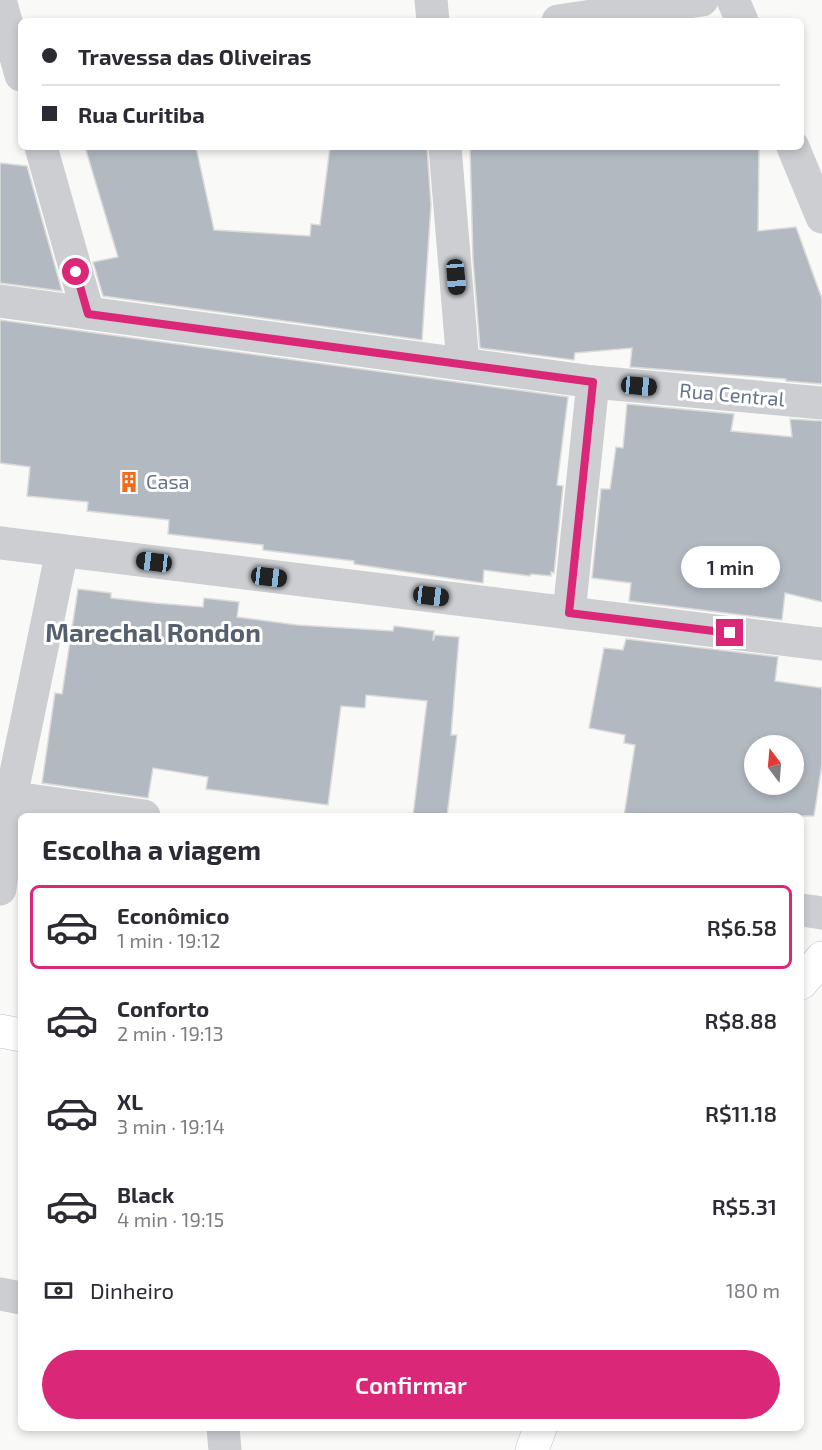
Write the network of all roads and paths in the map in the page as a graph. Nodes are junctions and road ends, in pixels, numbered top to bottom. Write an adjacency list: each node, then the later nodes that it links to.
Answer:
1 (0, 0): 8 (street)
2 (431, 0): 5 (street)
3 (702, 0): 6 (street)
4 (734, 0): 7 (street)
5 (433, 18)
6 (579, 18)
7 (741, 18)
8 (18, 64)
9 (42, 150): 14 (street)
10 (445, 150): 15 (street)
11 (795, 150): 12 (street)
12 (822, 217)
13 (0, 301): 14 (street, Rua Central)
14 (88, 314): 15 (street, Rua Central)
15 (463, 364): 16 (street, Rua Central)
16 (593, 382): 17 (street, Rua Central); 20 (street)
17 (822, 403)
18 (0, 543): 19 (street)
19 (62, 551): 20 (street); 22 (street)
20 (569, 613): 21 (street)
21 (822, 644)
22 (6, 796): 23 (street); 24 (street)
23 (123, 813)
24 (0, 889)
25 (804, 910): 26 (street)
26 (822, 913)
27 (822, 958): 28 (street)
28 (804, 979)
29 (0, 1032): 30 (street)
30 (18, 1035)
31 (0, 1294): 32 (street)
32 (18, 1297)
33 (224, 1431): 35 (street)
34 (539, 1431): 36 (street)
35 (225, 1450)
36 (532, 1450)

